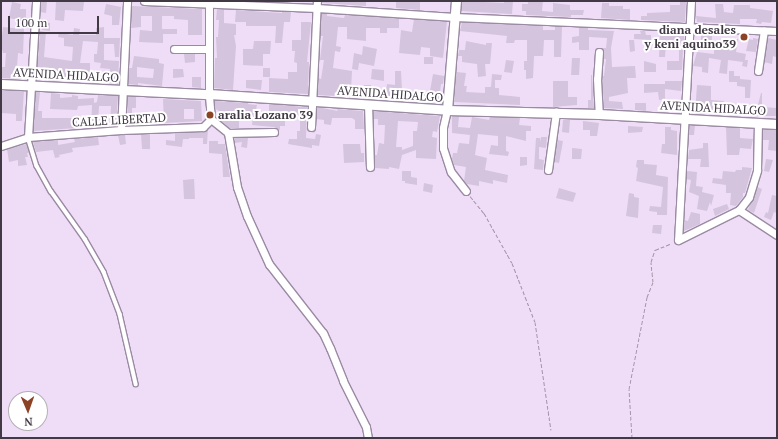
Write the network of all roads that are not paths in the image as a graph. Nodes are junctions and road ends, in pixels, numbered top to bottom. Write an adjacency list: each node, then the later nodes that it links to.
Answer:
1 (36, 1): 17 (street)
2 (127, 1): 18 (street)
3 (144, 1): 6 (street)
4 (456, 1): 8 (street)
5 (691, 1): 9 (street)
6 (209, 3): 7 (street); 13 (street)
7 (317, 5): 8 (street); 20 (street)
8 (455, 17): 9 (street); 22 (street)
9 (690, 28): 10 (street); 26 (street)
10 (764, 30): 11 (street); 15 (street)
11 (777, 31)
12 (174, 49): 13 (street)
13 (209, 49): 19 (street)
14 (599, 52): 24 (street)
15 (758, 71)
16 (1, 84): 17 (street, AVENIDA HIDALGO)
17 (31, 85): 18 (street, AVENIDA HIDALGO); 33 (street)
18 (123, 90): 19 (street, AVENIDA HIDALGO); 30 (street)
19 (209, 94): 20 (street, AVENIDA HIDALGO); 25 (street)
20 (313, 100): 21 (street, AVENIDA HIDALGO); 29 (street)
21 (368, 104): 22 (street, AVENIDA HIDALGO); 35 (street)
22 (447, 110): 23 (street, AVENIDA HIDALGO); 37 (street)
23 (556, 112): 24 (street, AVENIDA HIDALGO); 36 (street)
24 (599, 114): 26 (street, AVENIDA HIDALGO)
25 (211, 119): 30 (street, CALLE LIBERTAD); 32 (street)
26 (684, 119): 27 (street, AVENIDA HIDALGO); 38 (street)
27 (758, 123): 28 (street, AVENIDA HIDALGO); 38 (street)
28 (777, 124)
29 (311, 127)
30 (121, 130): 33 (street, CALLE LIBERTAD)
31 (274, 132): 32 (street)
32 (228, 133): 41 (street)
33 (28, 137): 34 (street, CALLE LIBERTAD); 40 (lane)
34 (1, 146)
35 (370, 167)
36 (548, 170)
37 (466, 191)
38 (739, 210): 39 (street)
39 (777, 235)
40 (136, 384)
41 (368, 438)

